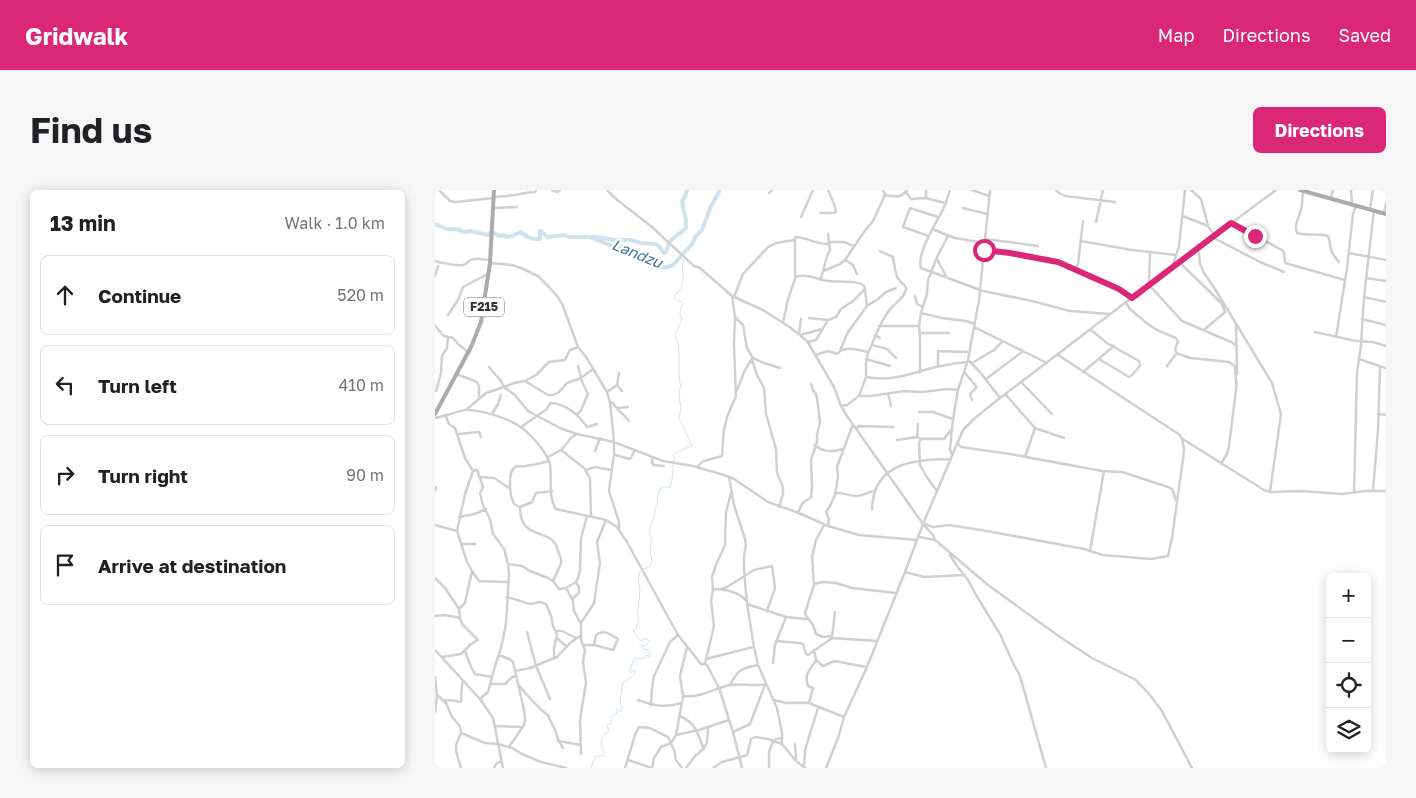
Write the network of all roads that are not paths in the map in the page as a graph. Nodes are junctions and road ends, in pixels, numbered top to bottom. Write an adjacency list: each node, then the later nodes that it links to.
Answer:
1 (494, 190): 28 (main road, F215)
2 (537, 190): 28 (street)
3 (552, 190): 4 (street)
4 (560, 190)
5 (607, 190): 100 (street)
6 (772, 190): 25 (street)
7 (813, 190): 44 (street)
8 (828, 190): 40 (street)
9 (883, 190): 26 (street)
10 (926, 190): 29 (street)
11 (949, 190): 33 (street)
12 (972, 190): 27 (street)
13 (989, 190): 27 (street)
14 (1056, 190): 31 (street)
15 (1103, 190): 31 (street)
16 (1185, 190): 43 (street)
17 (1191, 190): 49 (street)
18 (1276, 190): 48 (street)
19 (1301, 190): 30 (main road); 77 (street)
20 (1333, 190): 30 (street)
21 (1351, 190): 35 (street)
22 (1373, 190): 39 (street)
23 (441, 191): 28 (street)
24 (907, 191): 26 (street); 29 (street)
25 (769, 193)
26 (885, 195): 62 (street)
27 (989, 196): 42 (street)
28 (494, 198): 37 (main road, F215)
29 (926, 198): 33 (street)
30 (1331, 198): 35 (main road)
31 (1101, 200): 32 (street); 47 (street)
32 (1115, 202)
33 (945, 203): 45 (street)
34 (1386, 204): 41 (street)
35 (1354, 205): 39 (main road); 68 (street)
36 (517, 207): 37 (street)
37 (493, 208): 75 (main road, F215)
38 (963, 208): 42 (street)
39 (1372, 210): 41 (main road); 71 (street)
40 (820, 213)
41 (1385, 213)
42 (987, 214): 56 (street)
43 (1183, 216): 49 (street); 69 (street)
44 (801, 217)
45 (939, 217): 50 (street); 52 (street)
46 (1083, 221): 58 (street)
47 (1096, 222)
48 (1231, 223): 54 (street); 93 (street)
49 (1208, 226): 54 (street)
50 (932, 229): 52 (street); 53 (street)
51 (827, 234): 60 (street)
52 (929, 236): 84 (street)
53 (948, 236): 55 (street); 59 (street)
54 (1213, 236): 64 (street); 85 (street)
55 (955, 238): 59 (street); 61 (street)
56 (985, 239): 61 (street); 63 (street)
57 (794, 240): 60 (street); 89 (street); 100 (street)
58 (1081, 241): 67 (street); 82 (street)
59 (945, 242): 70 (street)
60 (830, 243): 62 (street); 83 (street)
61 (985, 243): 65 (street)
62 (854, 246): 72 (street)
63 (1038, 246)
64 (1196, 249): 76 (street); 105 (street)
65 (984, 250): 82 (street); 98 (street)
66 (880, 251): 120 (street)
67 (1150, 252): 69 (street); 95 (street)
68 (1349, 253): 71 (street); 93 (street)
69 (1176, 255): 80 (street)
70 (937, 257): 84 (street); 91 (street)
71 (1368, 258): 73 (street); 92 (street)
72 (845, 260): 83 (street); 87 (street)
73 (1386, 260)
74 (435, 261): 78 (street)
75 (490, 262): 78 (street); 86 (main road, F215); 141 (street)
76 (1179, 262): 80 (street); 105 (street)
77 (1339, 262)
78 (443, 264): 79 (street)
79 (438, 266): 81 (street); 88 (street)
80 (1172, 267): 95 (street)
81 (435, 269)
82 (1075, 269): 102 (street)
83 (823, 271): 90 (street)
84 (931, 272): 91 (street); 107 (street)
85 (1284, 272)
86 (489, 274): 110 (street); 143 (main road, F215)
87 (857, 274)
88 (435, 276)
89 (795, 277): 90 (street); 116 (street)
90 (821, 278): 97 (street)
91 (947, 278): 98 (street)
92 (1366, 278): 94 (street); 101 (street)
93 (1345, 280): 132 (street)
94 (1386, 281)
95 (1149, 285): 102 (street); 125 (street)
96 (896, 288): 106 (street)
97 (864, 290): 106 (street); 115 (street)
98 (980, 291): 109 (street); 122 (street)
99 (915, 296): 107 (street)
100 (733, 297): 111 (street); 116 (street)
101 (1363, 297): 103 (street); 114 (street)
102 (1132, 298): 104 (street)
103 (1386, 302)
104 (1126, 303): 109 (street); 147 (street)
105 (1223, 304): 117 (street); 125 (street)
106 (867, 306): 142 (street)
107 (923, 307): 108 (street)
108 (921, 313): 121 (street); 122 (street)
109 (1111, 314): 124 (street)
110 (448, 315)
111 (735, 316): 151 (street); 185 (street)
112 (809, 318): 115 (street)
113 (801, 319): 129 (street)
114 (1362, 319): 118 (street); 136 (street)
115 (828, 320): 123 (street)
116 (783, 323): 129 (street)
117 (1236, 323): 139 (street); 266 (street)
118 (1386, 325)
119 (435, 326): 131 (street)
120 (879, 326): 121 (street); 130 (street)
121 (919, 326): 127 (street)
122 (975, 326): 135 (street); 145 (street)
123 (822, 329): 129 (street); 134 (street)
124 (1091, 330): 138 (street); 148 (street)
125 (1204, 330): 139 (street)
126 (1315, 332): 132 (street)
127 (919, 333): 128 (street); 168 (street)
128 (949, 333)
129 (799, 335): 134 (street)
130 (875, 335): 133 (street); 137 (street)
131 (448, 336): 143 (street); 182 (street)
132 (1336, 337): 136 (street)
133 (880, 338)
134 (808, 342): 149 (street)
135 (1002, 342): 146 (street); 156 (street)
136 (1361, 342): 140 (street); 154 (street)
137 (872, 345): 144 (street); 150 (street)
138 (1114, 346): 153 (street); 153 (street)
139 (1237, 346): 177 (street)
140 (1386, 346)
141 (578, 347): 166 (street); 175 (street)
142 (839, 350): 144 (street); 149 (street)
143 (469, 352): 171 (main road, F215)
144 (868, 352): 152 (street)
145 (969, 352): 155 (street); 163 (street)
146 (1023, 352): 157 (street); 174 (street)
147 (1176, 353): 160 (street); 177 (street)
148 (1058, 355): 157 (street); 170 (street)
149 (816, 356): 196 (street)
150 (896, 358)
151 (753, 359): 164 (street); 185 (street); 271 (street)
152 (866, 359): 159 (street); 172 (street)
153 (1099, 359): 170 (street)
154 (1359, 359): 161 (street); 267 (street)
155 (968, 361): 156 (street); 163 (street); 169 (street)
156 (971, 363): 174 (street)
157 (1047, 364): 176 (street)
158 (578, 366): 173 (street)
159 (890, 366)
160 (1167, 366)
161 (1380, 366): 165 (street); 204 (street)
162 (489, 367): 180 (street)
163 (938, 367): 168 (street)
164 (780, 368)
165 (1386, 368)
166 (593, 369): 173 (street); 184 (street)
167 (619, 372): 179 (street)
168 (920, 372): 172 (street)
169 (964, 372): 181 (street); 193 (street)
170 (1083, 372): 229 (street)
171 (456, 374): 192 (street); 207 (main road, F215)
172 (867, 377): 190 (street)
173 (581, 378): 188 (street); 205 (street)
174 (986, 379): 191 (street)
175 (525, 381): 180 (street); 188 (street)
176 (1022, 382): 189 (street); 203 (street)
177 (1237, 383): 247 (street)
178 (811, 384): 234 (street)
179 (617, 385): 183 (street); 184 (street)
180 (504, 388): 192 (street); 209 (street)
181 (958, 390): 186 (street); 210 (street)
182 (436, 391)
183 (622, 391)
184 (607, 392): 194 (street)
185 (736, 392): 249 (street)
186 (888, 394): 190 (street); 197 (street)
187 (501, 395): 202 (street)
188 (553, 395): 195 (street)
189 (1006, 395): 191 (street); 218 (street)
190 (859, 396): 196 (street)
191 (1000, 398): 233 (street)
192 (479, 399): 200 (street)
193 (972, 400)
194 (610, 402): 199 (street); 231 (street)
195 (550, 403): 205 (street); 209 (street)
196 (841, 406): 214 (street)
197 (891, 406)
198 (628, 407): 199 (street)
199 (618, 408): 211 (street)
200 (465, 410): 202 (street); 208 (street)
201 (919, 412): 210 (street)
202 (492, 414): 216 (street)
203 (1052, 414)
204 (1378, 414): 206 (street); 263 (street)
205 (577, 415): 213 (street)
206 (1386, 415)
207 (435, 416): 208 (street)
208 (446, 416): 222 (street)
209 (537, 416): 212 (street); 223 (street)
210 (953, 419): 220 (street)
211 (629, 421)
212 (527, 423): 216 (street); 221 (street)
213 (597, 424)
214 (853, 424): 219 (street); 236 (street)
215 (918, 424): 226 (street)
216 (521, 427): 221 (street)
217 (893, 427): 219 (street)
218 (1035, 428): 228 (street); 243 (street)
219 (856, 429): 254 (street)
220 (951, 429): 227 (street); 232 (street)
221 (525, 431): 244 (street)
222 (458, 434): 224 (street); 252 (street)
223 (577, 434): 225 (street); 237 (street)
224 (481, 437)
225 (600, 438): 231 (street); 239 (street)
226 (919, 438): 227 (street); 230 (street); 246 (street)
227 (945, 438): 232 (street)
228 (1064, 438)
229 (1181, 438): 247 (street); 269 (street)
230 (897, 440)
231 (614, 442): 238 (street); 240 (street)
232 (950, 443): 235 (street); 241 (street)
233 (957, 443): 235 (street); 243 (street)
234 (815, 445): 236 (street); 274 (street)
235 (955, 447): 241 (street)
236 (843, 449): 268 (street)
237 (561, 450): 244 (street); 250 (street)
238 (635, 450): 240 (street); 242 (street)
239 (595, 451)
240 (614, 455): 251 (street)
241 (952, 455): 245 (street)
242 (653, 457): 248 (street); 249 (street)
243 (1025, 457): 253 (street)
244 (549, 459): 258 (street); 260 (street)
245 (951, 459): 246 (street); 262 (street)
246 (920, 460): 254 (street); 262 (street)
247 (1221, 464): 266 (street)
248 (664, 466)
249 (698, 467): 256 (street)
250 (586, 470): 251 (street); 275 (street)
251 (611, 470): 282 (street)
252 (473, 471): 255 (street); 276 (street)
253 (1104, 471): 269 (street); 288 (street)
254 (888, 472): 261 (street); 278 (street)
255 (479, 477): 258 (street); 272 (street)
256 (729, 477): 265 (street); 271 (street)
257 (436, 487): 259 (street)
258 (509, 488): 270 (street)
259 (435, 491)
260 (552, 491): 270 (street); 275 (street)
261 (874, 491): 268 (street); 273 (street)
262 (937, 491): 278 (street)
263 (1373, 491): 264 (street); 267 (street)
264 (1386, 491)
265 (731, 492): 294 (street); 301 (street)
266 (1270, 492): 267 (street)
267 (1354, 492)
268 (835, 493): 281 (street)
269 (1177, 502): 288 (street)
270 (520, 507): 296 (street)
271 (779, 507): 274 (street)
272 (485, 509): 276 (street); 290 (street)
273 (871, 509)
274 (797, 513): 279 (street)
275 (589, 516): 277 (street); 298 (street)
276 (459, 517): 283 (street)
277 (606, 520): 282 (street); 314 (street)
278 (923, 524): 284 (street); 285 (street); 288 (street)
279 (824, 525): 281 (street); 299 (street)
280 (435, 526): 283 (street)
281 (828, 526): 284 (street)
282 (619, 530): 318 (street)
283 (457, 531): 286 (street)
284 (918, 539): 285 (street); 292 (street)
285 (935, 540): 289 (street)
286 (462, 544): 287 (street); 291 (street)
287 (475, 544)
288 (1090, 551)
289 (949, 553): 293 (street); 407 (street)
290 (508, 564): 296 (street); 297 (street)
291 (472, 571): 297 (street); 307 (street)
292 (905, 572): 293 (street); 303 (street)
293 (965, 575): 406 (street)
294 (745, 577): 302 (street); 306 (street); 308 (street)
295 (435, 578): 307 (street)
296 (553, 581): 300 (street)
297 (508, 582): 304 (street)
298 (575, 582): 300 (street); 305 (street)
299 (814, 584): 303 (street); 313 (street)
300 (566, 588): 305 (street)
301 (713, 589): 302 (street); 335 (street)
302 (721, 589): 306 (street)
303 (896, 594): 323 (street)
304 (507, 597): 315 (street); 332 (street)
305 (573, 599): 314 (street)
306 (747, 602): 308 (street); 328 (street)
307 (459, 609): 312 (street)
308 (767, 610): 311 (street)
309 (835, 612): 320 (street)
310 (435, 616): 312 (street)
311 (786, 617): 313 (street); 322 (street)
312 (460, 618): 330 (street)
313 (808, 619): 320 (street)
314 (581, 624): 317 (street)
315 (556, 631): 319 (street); 321 (street)
316 (527, 632): 340 (street)
317 (581, 635): 321 (street); 324 (street)
318 (678, 635): 327 (street); 362 (street)
319 (557, 637): 326 (street); 334 (street)
320 (832, 637): 323 (street); 331 (street)
321 (577, 638): 326 (street)
322 (776, 641): 331 (street); 337 (street)
323 (877, 641): 341 (street)
324 (583, 645): 325 (street); 382 (street)
325 (594, 645): 325 (street)
326 (567, 647): 334 (street)
327 (687, 647): 338 (street); 354 (street)
328 (754, 647): 335 (street); 339 (street)
329 (435, 650): 333 (street)
330 (465, 650): 333 (street); 345 (street)
331 (814, 650): 336 (street)
332 (499, 655): 342 (street); 345 (street)
333 (441, 657): 346 (street)
334 (554, 658): 340 (street)
335 (707, 659): 338 (street)
336 (816, 660): 341 (street); 361 (street)
337 (773, 663)
338 (705, 664): 351 (street)
339 (758, 665): 349 (street); 350 (street)
340 (536, 666): 342 (street); 356 (street)
341 (867, 667): 366 (street)
342 (515, 671): 343 (street)
343 (516, 676): 347 (street); 348 (street)
344 (435, 677): 352 (street)
345 (492, 678): 347 (street)
346 (463, 681): 355 (street); 359 (street)
347 (490, 684): 355 (street)
348 (518, 685): 369 (street); 376 (street)
349 (730, 685): 350 (street); 351 (street)
350 (766, 685): 358 (street); 372 (street)
351 (719, 688): 354 (street); 367 (street)
352 (436, 690): 353 (street)
353 (437, 695): 359 (street); 364 (street)
354 (683, 696): 360 (street)
355 (480, 699): 368 (street)
356 (550, 699)
357 (638, 700): 362 (street)
358 (774, 700): 361 (street); 375 (street)
359 (443, 701): 373 (street)
360 (682, 703): 362 (street); 365 (street)
361 (809, 704): 363 (street)
362 (651, 705)
363 (818, 708): 366 (street); 392 (street)
364 (435, 712)
365 (680, 716): 371 (street); 374 (street)
366 (844, 717): 405 (street)
367 (729, 720): 370 (street); 372 (street)
368 (496, 726): 369 (street); 379 (street)
369 (523, 727): 383 (street)
370 (708, 727): 371 (street); 385 (street)
371 (697, 730): 374 (street); 385 (street)
372 (733, 732): 387 (street)
373 (461, 733): 379 (street); 393 (street)
374 (676, 735): 378 (street)
375 (782, 738): 377 (street); 380 (street)
376 (558, 740): 382 (street); 384 (street)
377 (775, 741): 380 (street); 387 (street); 404 (street)
378 (671, 743): 388 (street); 399 (street); 400 (street)
379 (498, 744): 383 (street); 390 (street)
380 (782, 744): 389 (street)
381 (795, 744): 389 (street)
382 (581, 745): 386 (street)
383 (509, 747): 391 (street)
384 (563, 748)
385 (704, 748): 401 (street)
386 (581, 754)
387 (740, 758): 402 (street); 403 (street)
388 (628, 760): 398 (street); 399 (street)
389 (796, 761): 392 (street)
390 (501, 762): 394 (street); 395 (street)
391 (549, 764): 396 (street); 397 (street)
392 (804, 767)
393 (461, 768)
394 (494, 768)
395 (503, 768)
396 (547, 768)
397 (566, 768)
398 (625, 768)
399 (652, 768)
400 (682, 768)
401 (686, 768)
402 (713, 768)
403 (742, 768)
404 (769, 768)
405 (826, 768)
406 (1045, 768)
407 (1193, 768)

